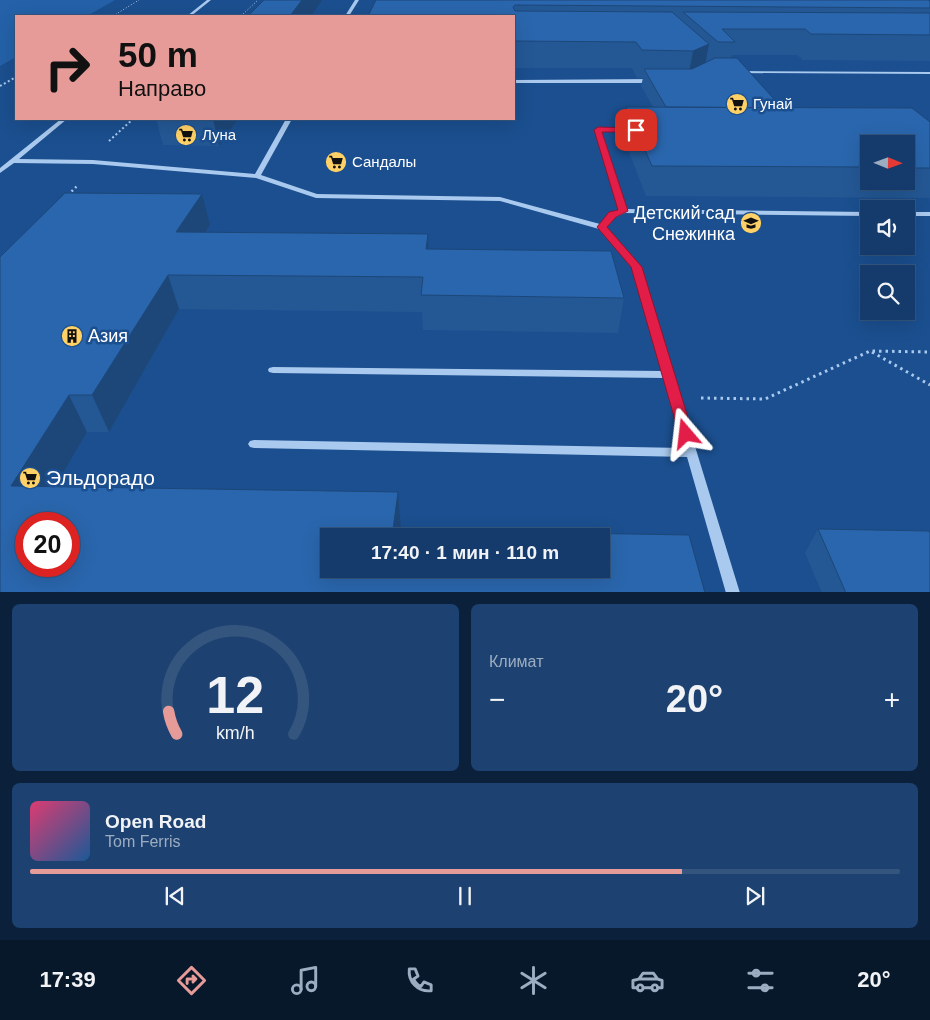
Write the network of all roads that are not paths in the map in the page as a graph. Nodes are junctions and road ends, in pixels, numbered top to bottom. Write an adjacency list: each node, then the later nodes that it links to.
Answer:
1 (208, 0): 3 (street)
2 (357, 0): 4 (street)
3 (190, 15)
4 (348, 15)
5 (730, 72): 6 (street)
6 (930, 73)
7 (515, 81): 8 (street)
8 (660, 81)
9 (63, 120): 12 (street)
10 (288, 120): 14 (street)
11 (637, 130): 15 (street)
12 (12, 161): 13 (street); 14 (street)
13 (0, 171)
14 (257, 176): 19 (street)
15 (624, 211): 16 (street); 19 (street)
16 (860, 214)
17 (915, 214): 18 (street)
18 (930, 214)
19 (602, 227): 21 (street)
20 (273, 370): 21 (street)
21 (668, 375): 23 (street)
22 (254, 444): 23 (lane)
23 (691, 453): 24 (street)
24 (733, 592)

